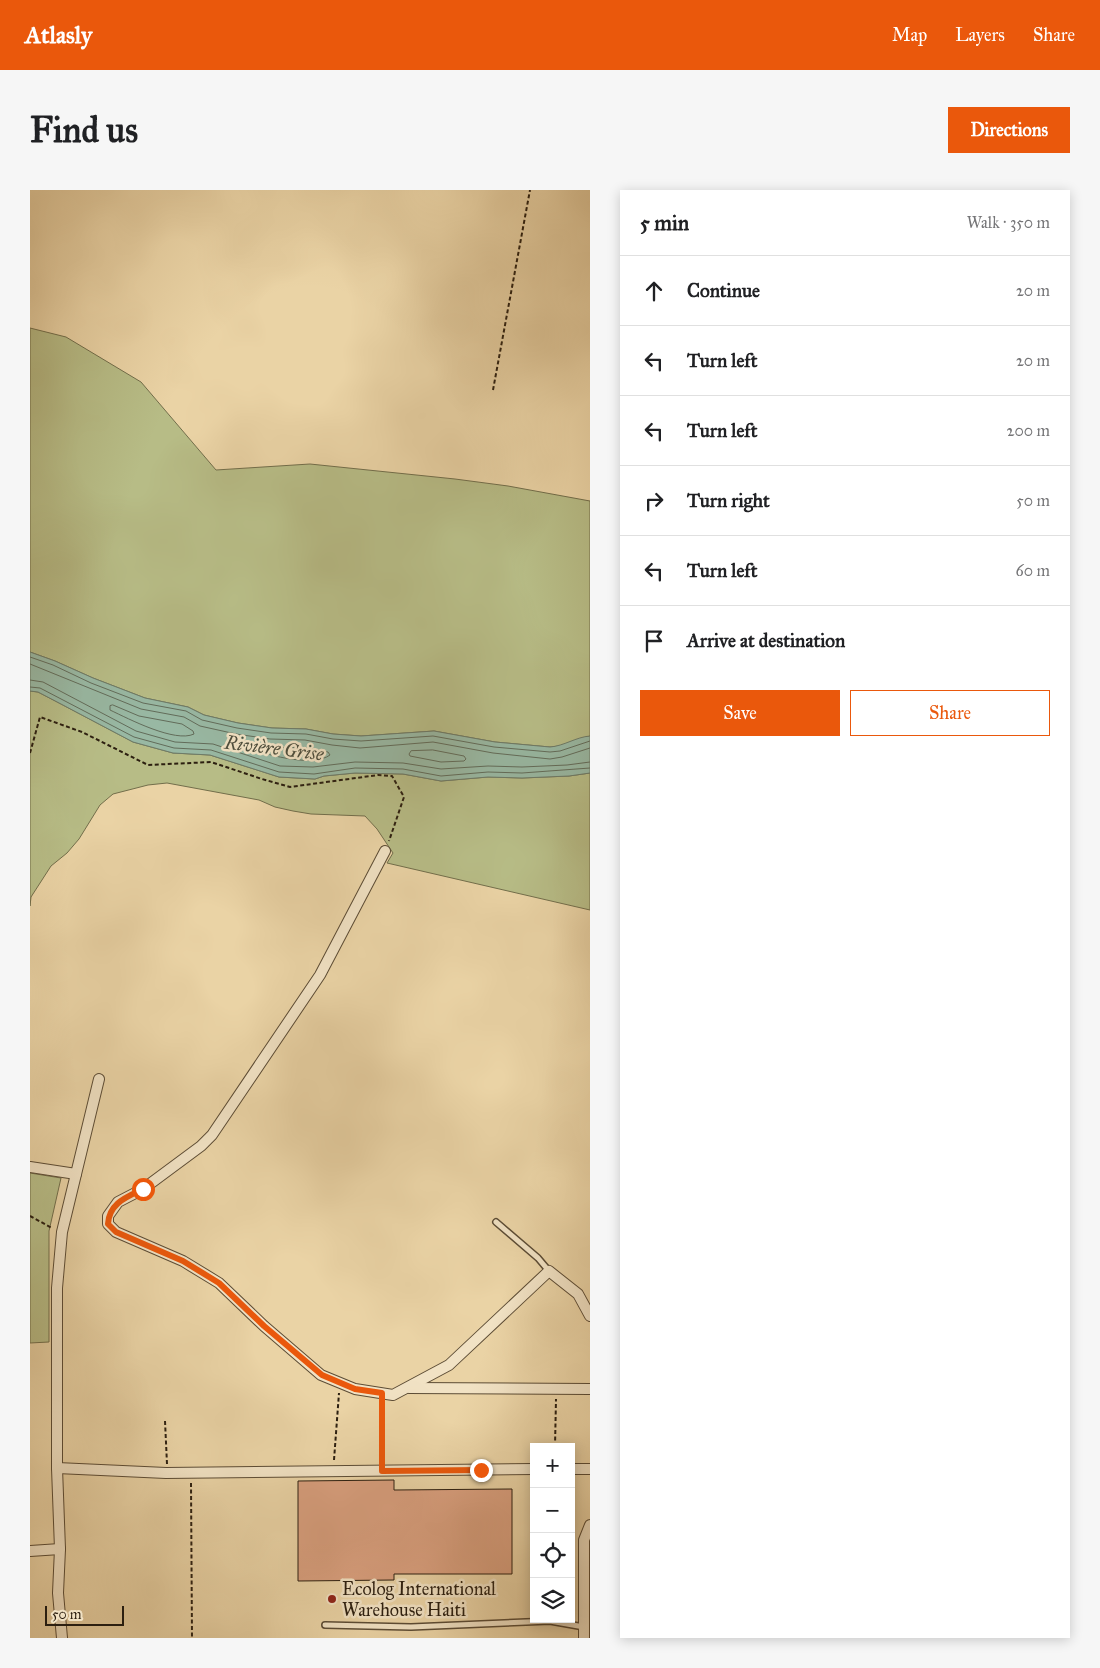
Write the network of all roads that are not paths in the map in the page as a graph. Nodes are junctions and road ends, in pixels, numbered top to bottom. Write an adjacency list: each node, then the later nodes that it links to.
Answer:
1 (385, 851): 8 (street)
2 (99, 1079): 4 (street)
3 (30, 1167): 4 (street)
4 (76, 1174): 10 (street)
5 (496, 1222): 6 (lane)
6 (549, 1270): 7 (street); 8 (street)
7 (590, 1316)
8 (405, 1388): 9 (street)
9 (590, 1389)
10 (57, 1468): 11 (street); 15 (street)
11 (530, 1469)
12 (575, 1469): 13 (street)
13 (590, 1469)
14 (590, 1525): 18 (street)
15 (60, 1549): 16 (street); 19 (street)
16 (30, 1551)
17 (325, 1625): 18 (lane)
18 (584, 1633)
19 (62, 1638)

